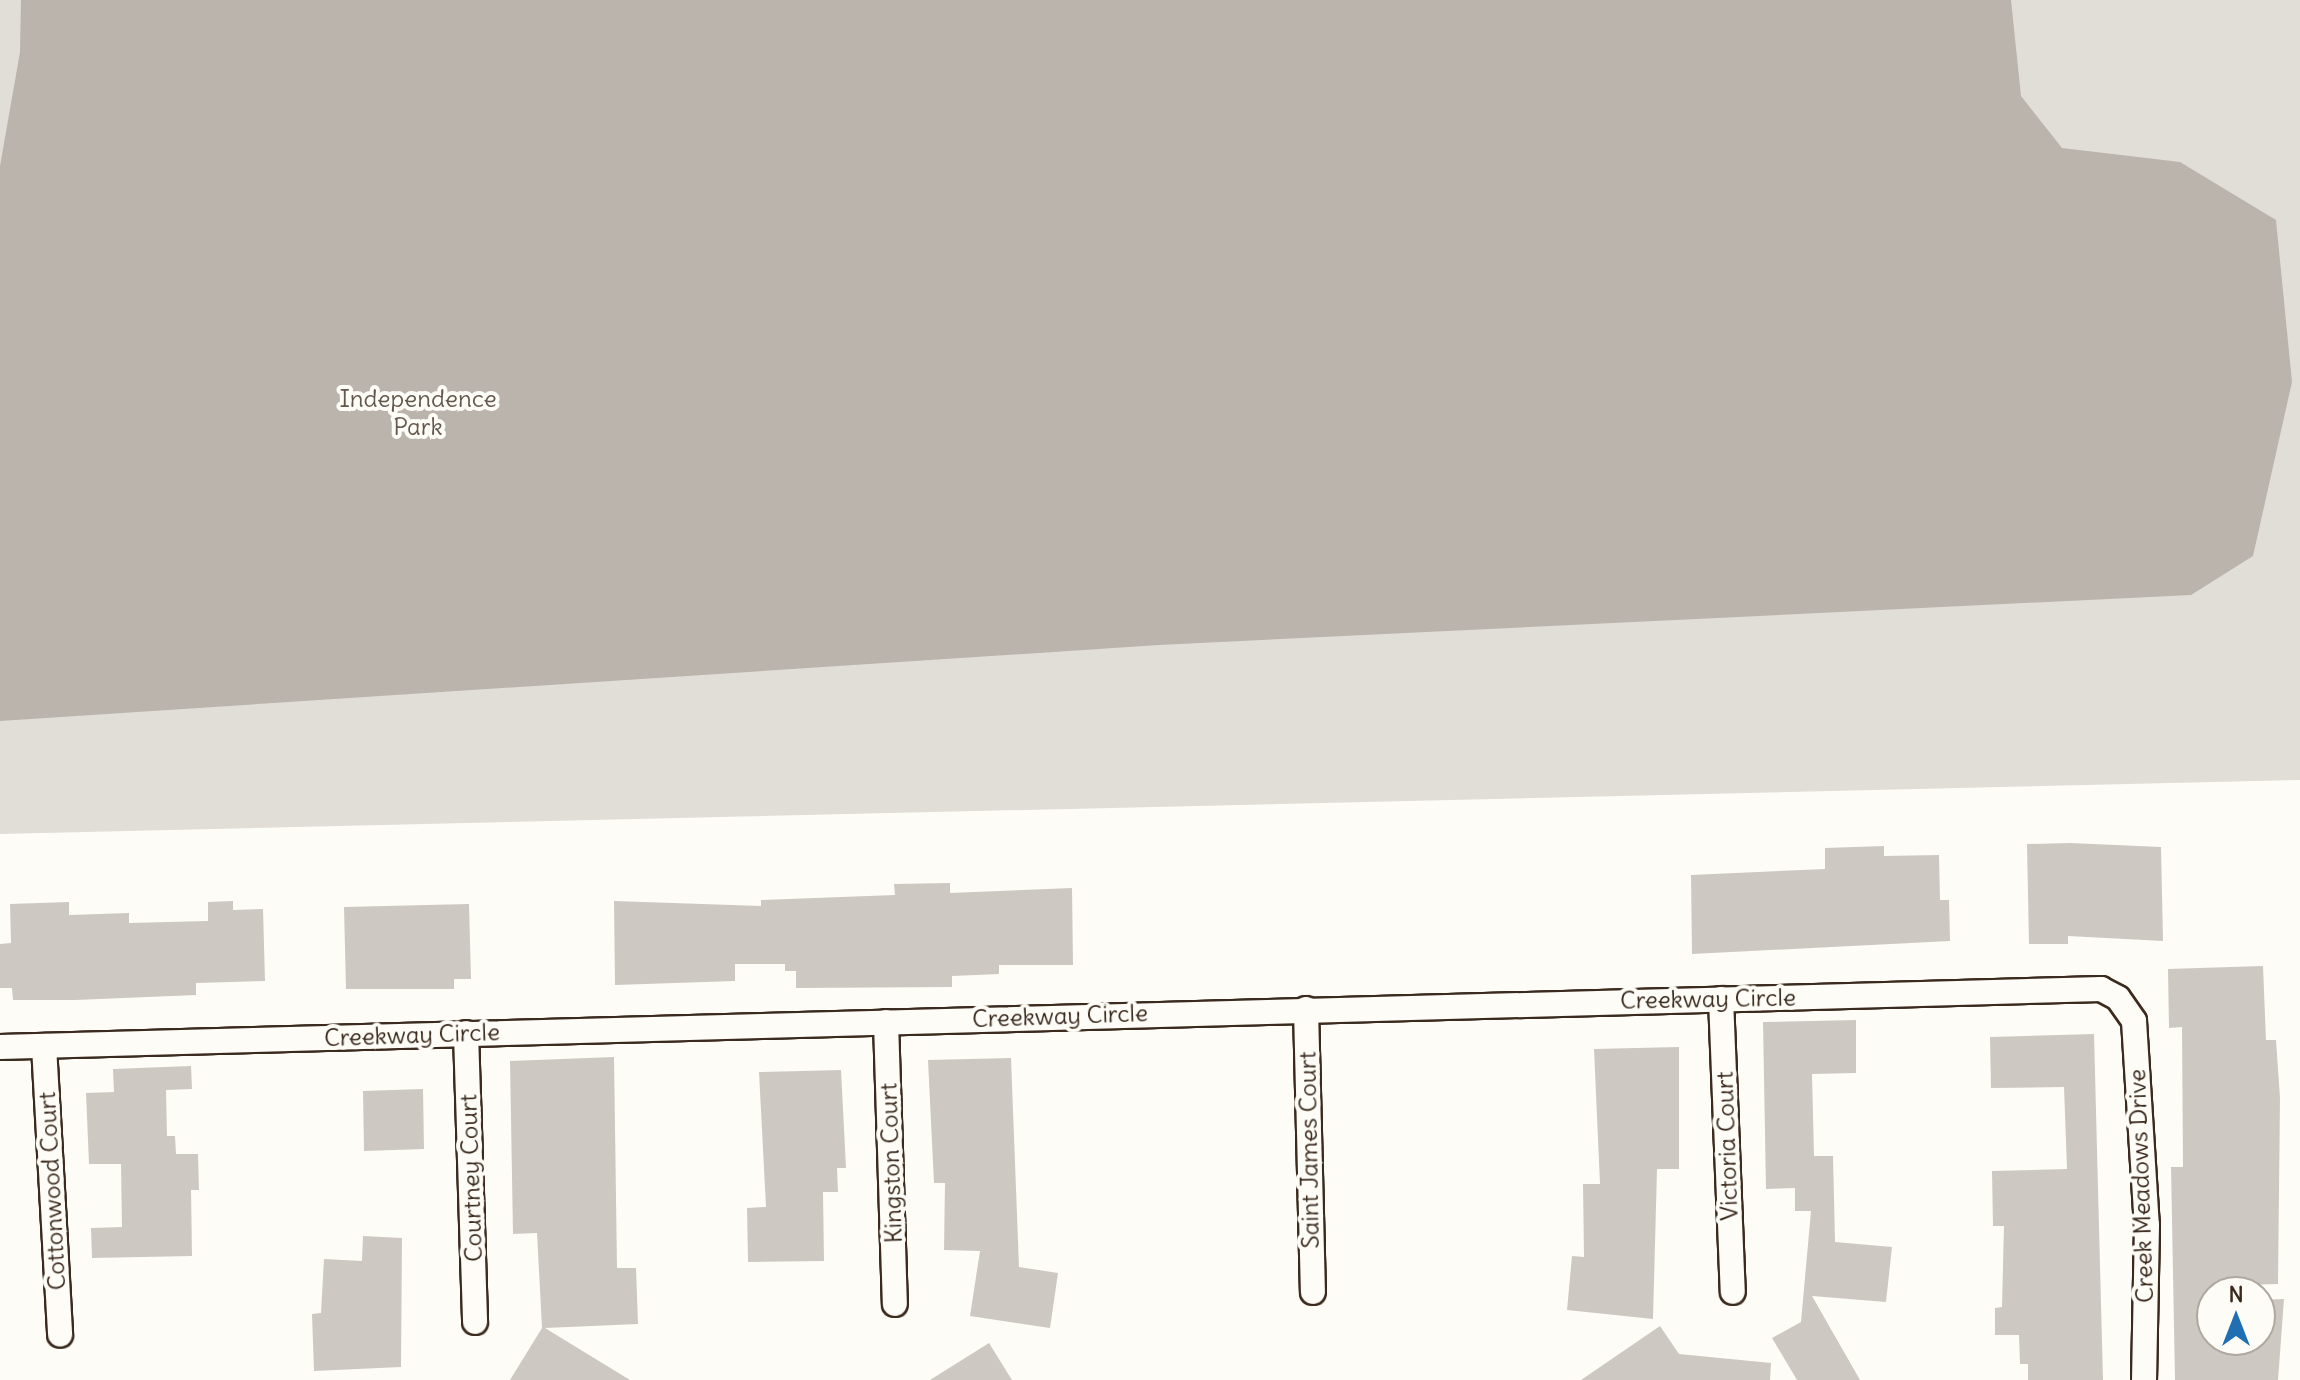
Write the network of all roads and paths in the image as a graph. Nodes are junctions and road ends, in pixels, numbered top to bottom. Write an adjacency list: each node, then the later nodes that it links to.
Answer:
1 (2118, 998): 2 (street, Creekway Circle); 13 (street, Creek Meadows Drive)
2 (1721, 999): 3 (street, Creekway Circle); 9 (street, Victoria Court)
3 (1306, 1009): 4 (street, Creekway Circle); 8 (street, Saint James Court)
4 (886, 1022): 5 (street, Creekway Circle); 10 (street, Kingston Court)
5 (466, 1033): 6 (street, Creekway Circle); 11 (street, Courtney Court)
6 (44, 1046): 7 (street, Creekway Circle); 12 (street, Cottonwood Court)
7 (0, 1047)
8 (1313, 1292)
9 (1733, 1292)
10 (895, 1304)
11 (475, 1322)
12 (60, 1335)
13 (2144, 1380)

